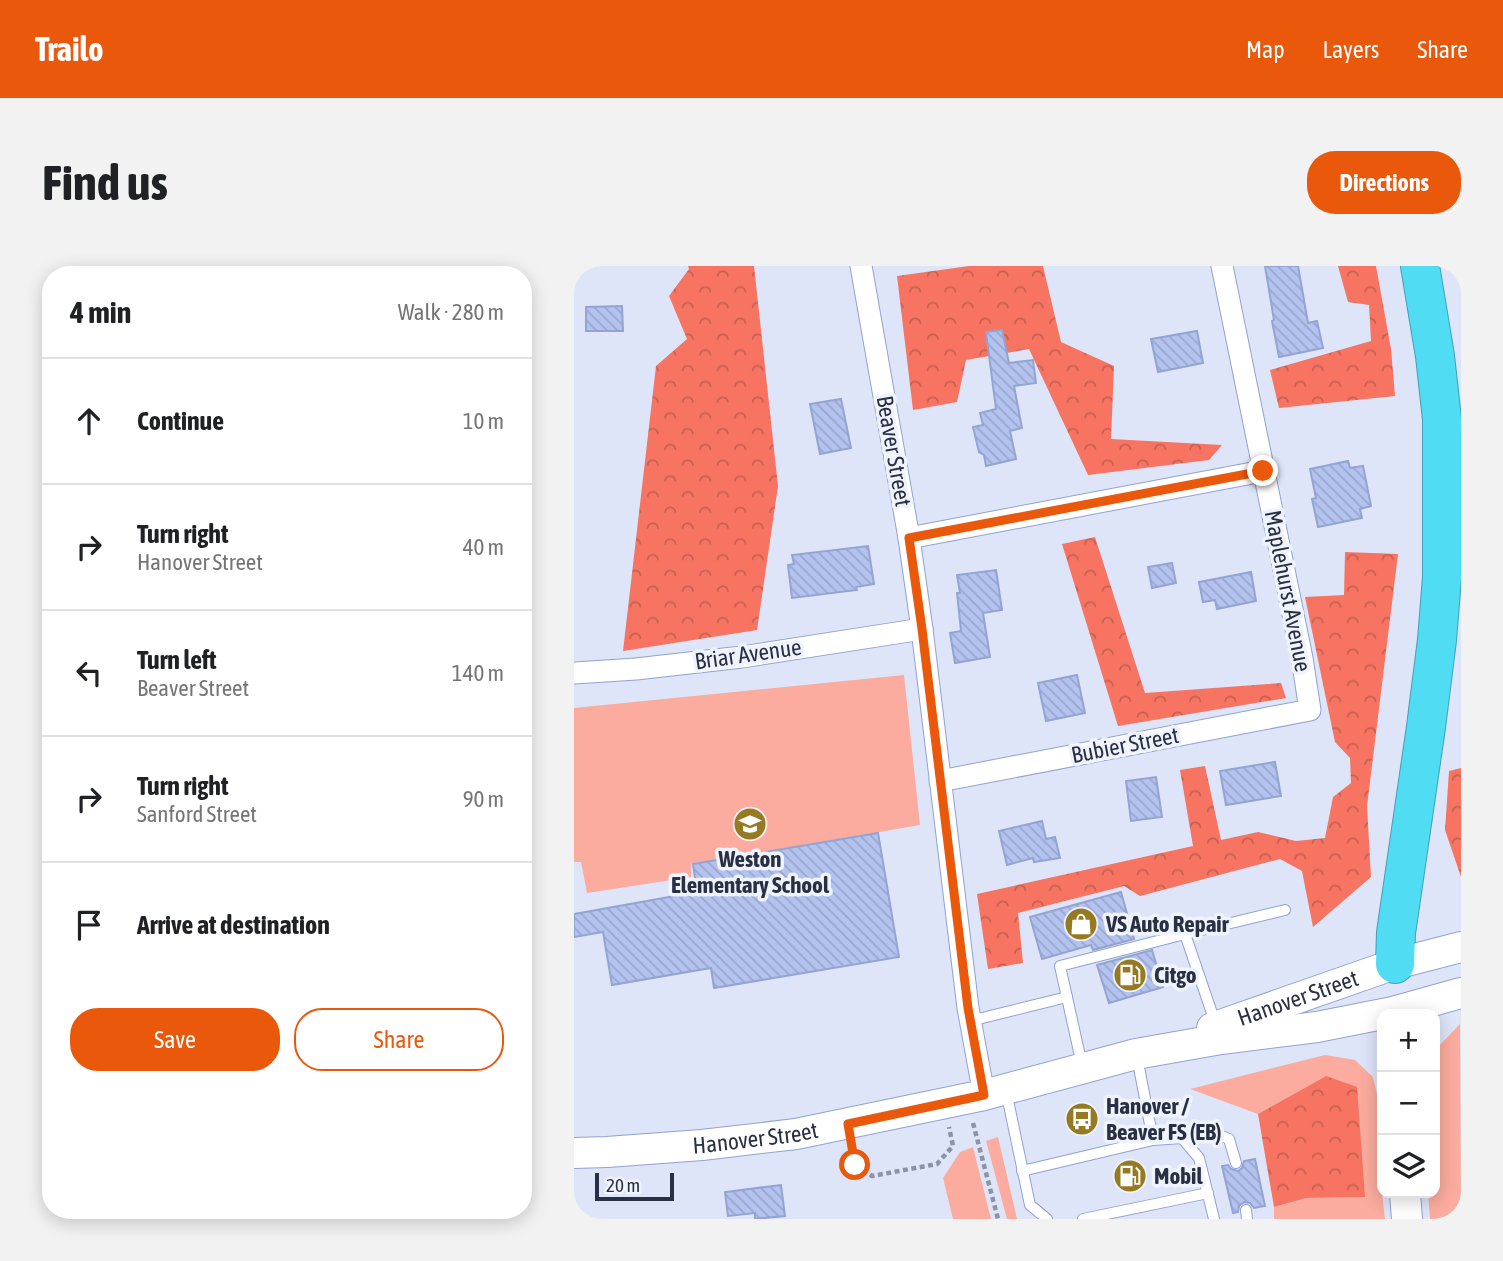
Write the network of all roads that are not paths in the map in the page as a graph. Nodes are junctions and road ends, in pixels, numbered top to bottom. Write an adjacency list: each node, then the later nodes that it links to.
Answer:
1 (861, 266): 5 (street, Beaver Street)
2 (1222, 266): 4 (street, Maplehurst Avenue)
3 (1420, 266): 13 (highway)
4 (1263, 471): 5 (street); 8 (street, Maplehurst Avenue)
5 (909, 538): 6 (street, Beaver Street)
6 (922, 629): 7 (street, Briar Avenue); 9 (street, Beaver Street)
7 (574, 673)
8 (1310, 709): 9 (street, Bubier Street)
9 (940, 781): 19 (street, Beaver Street)
10 (1285, 910): 11 (lane)
11 (1185, 934): 15 (lane); 20 (lane)
12 (1461, 947): 13 (main road, Hanover Street)
13 (1395, 964): 16 (main road); 20 (main road, Hanover Street)
14 (1461, 993): 17 (main road, Hanover Street)
15 (1067, 997): 19 (lane); 22 (lane)
16 (1393, 1009)
17 (1407, 1009)
18 (1377, 1016): 20 (main road, Hanover Street)
19 (970, 1021): 23 (street, Beaver Street)
20 (1219, 1033): 21 (main road, Hanover Street)
21 (1136, 1054): 22 (main road, Hanover Street); 25 (lane)
22 (1083, 1068): 23 (main road, Hanover Street)
23 (975, 1096): 26 (main road, Hanover Street); 28 (lane)
24 (1182, 1138): 25 (lane); 27 (lane); 29 (lane)
25 (1153, 1140): 28 (lane)
26 (574, 1153)
27 (1236, 1163)
28 (1022, 1171): 31 (lane)
29 (1208, 1193): 32 (lane); 33 (lane)
30 (1405, 1198): 34 (main road)
31 (1042, 1218)
32 (1083, 1219)
33 (1214, 1219)
34 (1406, 1219)

